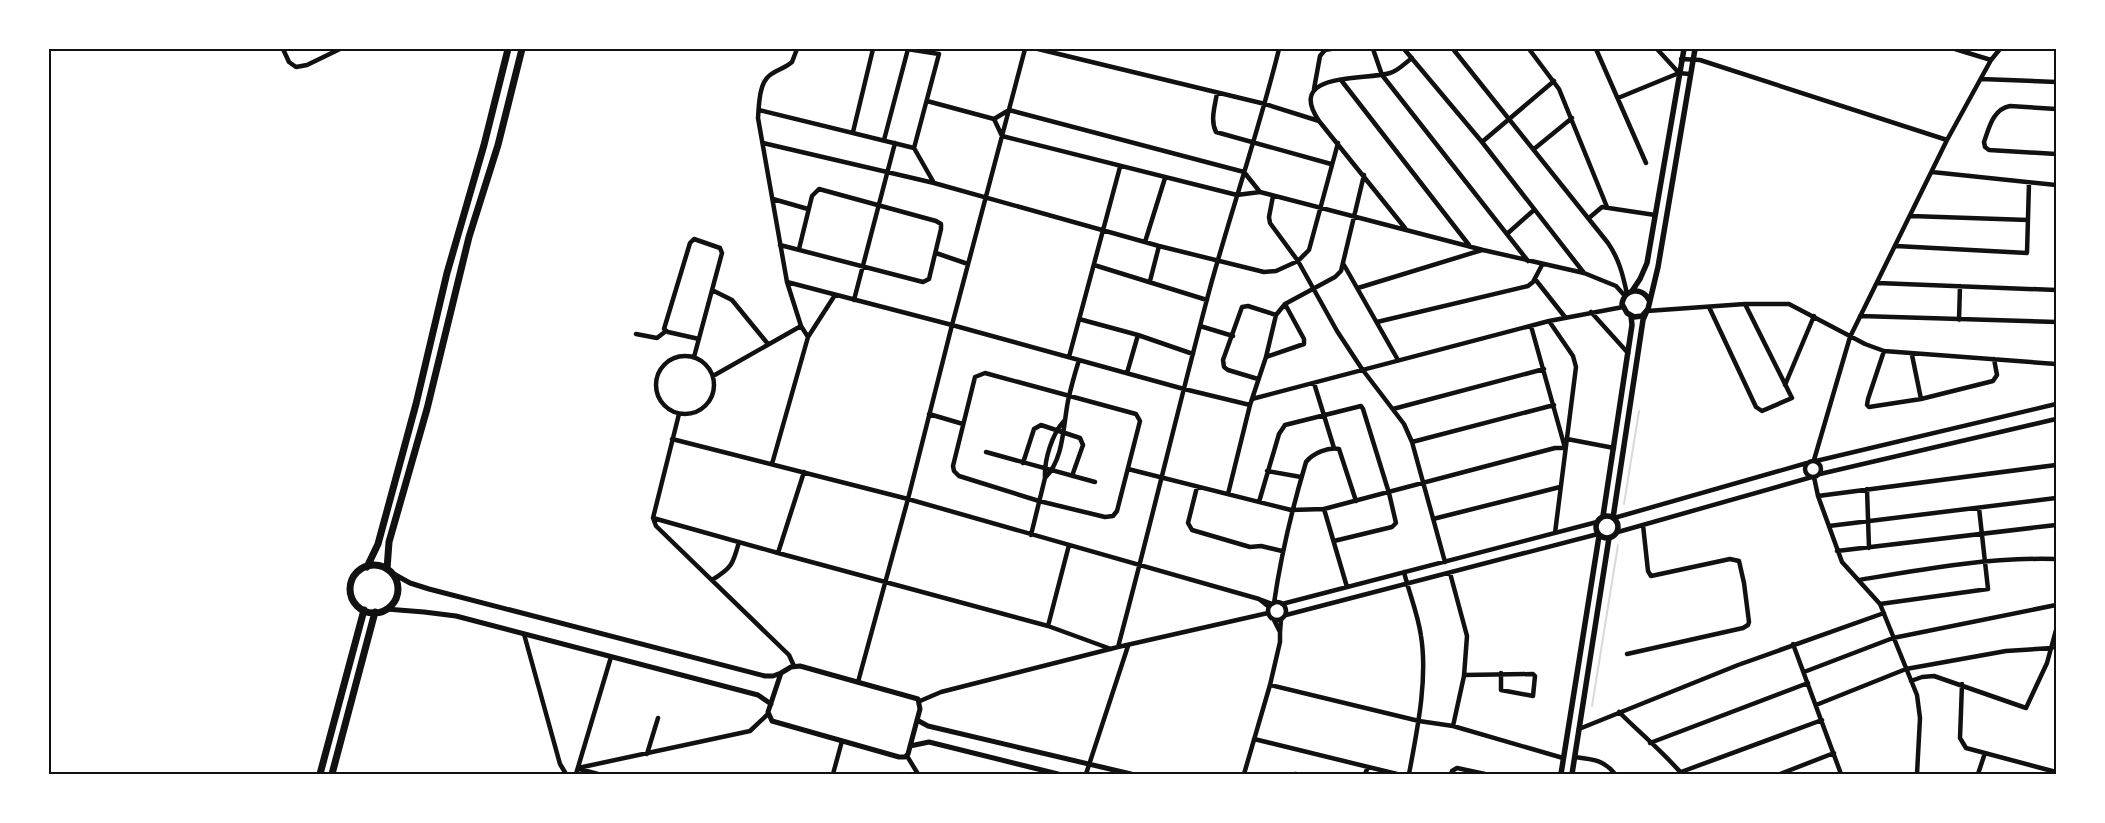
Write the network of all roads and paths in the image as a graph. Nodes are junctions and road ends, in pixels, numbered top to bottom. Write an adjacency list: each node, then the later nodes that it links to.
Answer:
1 (283, 49): 2 (street)
2 (340, 49)
3 (508, 49): 246 (highway)
4 (522, 49): 247 (highway)
5 (797, 49): 41 (street)
6 (873, 49): 47 (street)
7 (907, 49): 23 (street); 49 (street)
8 (944, 49): 23 (street)
9 (1025, 49): 42 (street)
10 (1038, 49): 36 (street)
11 (1279, 49): 39 (street)
12 (1331, 49): 35 (street)
13 (1374, 49): 30 (street)
14 (1404, 49): 24 (street)
15 (1453, 49): 43 (street)
16 (1528, 49): 33 (street)
17 (1596, 49): 37 (street)
18 (1657, 49): 28 (street)
19 (1684, 49): 25 (main road)
20 (1695, 49): 26 (main road)
21 (1955, 49): 27 (street)
22 (2000, 49): 27 (street)
23 (939, 54): 38 (street)
24 (1412, 58): 30 (street); 51 (street)
25 (1682, 59): 26 (street); 28 (main road)
26 (1692, 59): 29 (main road); 50 (street)
27 (1991, 60): 31 (street)
28 (1679, 73): 29 (street); 37 (street); 81 (main road)
29 (1689, 74): 118 (main road)
30 (1382, 75): 32 (street); 87 (street)
31 (1981, 79): 34 (street); 50 (street)
32 (1341, 80): 35 (street); 91 (street)
33 (1554, 81): 43 (street); 44 (street)
34 (2056, 82)
35 (1314, 89): 46 (street)
36 (1217, 93): 39 (street); 55 (street)
37 (1618, 98): 59 (street)
38 (927, 102): 45 (street); 56 (street)
39 (1265, 104): 46 (street); 55 (street)
40 (2056, 109): 58 (street)
41 (758, 110): 47 (street); 52 (street)
42 (1009, 110): 45 (street); 48 (street); 63 (street)
43 (1509, 118): 51 (street); 57 (street)
44 (1572, 118): 57 (street); 77 (street)
45 (994, 119): 48 (street)
46 (1319, 121): 54 (street)
47 (853, 132): 49 (street)
48 (1002, 136): 61 (street); 73 (street)
49 (884, 140): 53 (street)
50 (1947, 140): 64 (street)
51 (1482, 142): 79 (street)
52 (763, 143): 62 (street); 74 (street)
53 (895, 143): 56 (street); 62 (street)
54 (1338, 143): 60 (street); 65 (street)
55 (1254, 144): 60 (street); 63 (street)
56 (914, 148): 67 (street)
57 (1534, 149): 83 (street)
58 (2056, 154)
59 (1646, 163)
60 (1331, 164): 76 (street)
61 (1120, 167): 66 (street); 86 (street)
62 (887, 172): 67 (street); 75 (street)
63 (1244, 172): 70 (street); 71 (street)
64 (1932, 172): 68 (street); 82 (street)
65 (1364, 175): 80 (street); 85 (street)
66 (1166, 178): 71 (street); 88 (street)
67 (934, 183): 73 (street)
68 (2029, 183): 69 (street); 84 (street)
69 (2056, 185)
70 (1260, 192): 71 (street); 72 (street)
71 (1237, 195): 96 (street)
72 (1273, 196): 76 (street); 97 (street)
73 (985, 198): 86 (street); 99 (street)
74 (773, 200): 78 (street); 89 (street)
75 (878, 206): 78 (street); 95 (street); 103 (street)
76 (1319, 207): 80 (street); 97 (street)
77 (1608, 207): 81 (street); 83 (street)
78 (808, 209): 93 (street)
79 (1534, 210): 87 (street); 104 (street)
80 (1354, 215): 85 (street); 101 (street)
81 (1655, 215): 114 (main road)
82 (1911, 216): 84 (street); 92 (street)
83 (1589, 218): 114 (street)
84 (2028, 220): 92 (street)
85 (1406, 229): 91 (street)
86 (1104, 230): 88 (street); 100 (street)
87 (1508, 233): 98 (street)
88 (1145, 242): 90 (street)
89 (780, 245): 93 (street); 107 (street)
90 (1159, 246): 96 (street); 106 (street)
91 (1470, 246): 94 (street)
92 (1896, 246): 108 (street)
93 (798, 249): 103 (street)
94 (1483, 250): 98 (street); 110 (street)
95 (936, 253): 99 (street); 103 (street)
96 (1218, 260): 97 (street); 117 (street)
97 (1298, 261): 111 (street)
98 (1528, 261): 102 (street)
99 (968, 264): 135 (street)
100 (1094, 265): 106 (street); 130 (street)
101 (1344, 265): 110 (street); 111 (street)
102 (1542, 265): 104 (street); 105 (street)
103 (862, 266): 116 (street)
104 (1584, 273): 114 (street)
105 (1536, 279): 129 (street); 133 (street)
106 (1150, 281): 117 (street)
107 (787, 282): 115 (street); 136 (street)
108 (1878, 283): 109 (street); 128 (street)
109 (1960, 286): 113 (street); 131 (street)
110 (1358, 288): 133 (street)
111 (1313, 289): 119 (street); 158 (street)
112 (712, 290): 139 (street); 145 (street); 146 (street)
113 (2056, 290)
114 (1628, 294): 118 (main road); 121 (main road)
115 (835, 295): 116 (street); 143 (street)
116 (854, 300): 135 (street)
117 (1207, 300): 137 (street)
118 (1649, 300): 124 (main road)
119 (1285, 304): 125 (street); 153 (street)
120 (1745, 304): 122 (street); 127 (street); 164 (street)
121 (1623, 307): 123 (street); 126 (main road)
122 (1709, 307): 124 (street); 164 (street)
123 (1591, 312): 129 (street); 148 (street)
124 (1647, 312): 126 (main road); 222 (main road)
125 (1276, 315): 142 (street); 153 (street)
126 (1631, 316): 148 (main road)
127 (1814, 316): 144 (street); 164 (street)
128 (1860, 316): 131 (street); 144 (street)
129 (1565, 317): 132 (street)
130 (1079, 319): 141 (street); 152 (street)
131 (1959, 320): 134 (street)
132 (1549, 321): 138 (street); 182 (street)
133 (1377, 322): 155 (street)
134 (2056, 322)
135 (952, 324): 152 (street); 174 (street)
136 (800, 326): 143 (street); 146 (street)
137 (1200, 326): 142 (street); 149 (street)
138 (1531, 326): 155 (street); 159 (street)
139 (666, 331): 140 (street); 145 (street)
140 (636, 334)
141 (1138, 335): 149 (street); 160 (street)
142 (1233, 336): 162 (street)
143 (808, 337): 191 (street)
144 (1850, 337): 147 (street); 188 (street)
145 (699, 339): 151 (street)
146 (768, 344): 161 (street)
147 (1884, 351): 150 (street); 168 (street)
148 (1628, 353): 186 (main road)
149 (1193, 354): 165 (street)
150 (1912, 355): 156 (street); 168 (street)
151 (694, 357): 161 (street); 173 (street)
152 (1069, 357): 154 (street)
153 (1266, 357): 162 (street)
154 (1079, 360): 160 (street); 166 (street)
155 (1398, 360): 158 (street)
156 (1994, 360): 157 (street); 168 (street)
157 (2056, 364)
158 (1362, 369): 163 (street); 172 (street)
159 (1544, 369): 171 (street); 172 (street)
160 (1127, 373): 165 (street)
161 (713, 376): 173 (street)
162 (1258, 379): 167 (street)
163 (1314, 383): 167 (street); 175 (street)
164 (1786, 385)
165 (1184, 389): 170 (street); 203 (street)
166 (1069, 397): 177 (street); 178 (street); 194 (street)
167 (1252, 399): 170 (street)
168 (1921, 399)
169 (2056, 404): 188 (street)
170 (1250, 405): 210 (street)
171 (1554, 405): 183 (street); 185 (street)
172 (1393, 409): 183 (street)
173 (679, 414): 181 (street)
174 (929, 414): 178 (street); 213 (street)
175 (1324, 415): 184 (street); 196 (street); 209 (street)
176 (2056, 419): 198 (street)
177 (1064, 421): 179 (street); 180 (street)
178 (963, 424): 214 (street)
179 (1057, 429): 180 (street); 189 (street); 193 (street)
180 (1064, 432): 195 (street); 199 (street)
181 (672, 439): 191 (street); 221 (street)
182 (1567, 439): 185 (street); 186 (street)
183 (1412, 442): 205 (street)
184 (1334, 448): 200 (street); 215 (street)
185 (1565, 448): 205 (street); 207 (street)
186 (1614, 448): 220 (main road)
187 (986, 452): 189 (street)
188 (1815, 460): 190 (street); 198 (street)
189 (1023, 462): 193 (street)
190 (1808, 463): 201 (street); 222 (street)
191 (772, 464): 197 (street)
192 (2056, 465): 208 (street)
193 (1044, 469): 195 (street); 202 (street)
194 (1128, 469): 203 (street); 214 (street)
195 (1052, 471): 199 (street); 202 (street)
196 (1268, 471): 200 (street); 216 (street)
197 (804, 472): 213 (street); 241 (street)
198 (1820, 474): 201 (street)
199 (1072, 476): 204 (street)
200 (1301, 477): 219 (street)
201 (1813, 477): 211 (street); 226 (street)
202 (1045, 478): 214 (street)
203 (1162, 478): 206 (street); 245 (street)
204 (1095, 482)
205 (1423, 484): 209 (street); 223 (street)
206 (1197, 487): 210 (street); 239 (street)
207 (1560, 487): 223 (street); 230 (street)
208 (1868, 489): 211 (street); 225 (street)
209 (1390, 493): 215 (street); 235 (street)
210 (1228, 494): 216 (street)
211 (1818, 496): 228 (street)
212 (2056, 498): 217 (street)
213 (908, 499): 232 (street); 252 (street)
214 (1040, 501): 232 (street)
215 (1356, 501): 218 (street)
216 (1259, 502): 219 (street)
217 (1979, 508): 225 (street); 231 (street)
218 (1324, 509): 219 (street); 235 (street)
219 (1291, 510): 239 (street)
220 (1603, 516): 222 (main road); 224 (main road)
221 (653, 518): 236 (street); 250 (street)
222 (1614, 518): 229 (main road)
223 (1433, 519): 244 (street)
224 (1597, 522): 230 (street); 233 (main road)
225 (1868, 522): 228 (street); 238 (street)
226 (1643, 525): 229 (street); 277 (street)
227 (2056, 525): 231 (street)
228 (1829, 526): 240 (street)
229 (1618, 532): 234 (main road)
230 (1555, 533): 244 (street)
231 (1981, 534): 238 (street); 243 (street)
232 (1031, 535): 237 (street)
233 (1599, 535): 234 (main road); 249 (street); 310 (main road)
234 (1609, 538): 300 (main road)
235 (1334, 541): 254 (street)
236 (739, 542): 241 (street); 250 (street)
237 (1069, 545): 245 (street); 267 (street)
238 (1869, 548): 240 (street)
239 (1282, 551): 257 (street)
240 (1837, 551): 251 (street)
241 (778, 553): 252 (street)
242 (2056, 559): 243 (street)
243 (1985, 560): 251 (street); 256 (street)
244 (1445, 562): 248 (street)
245 (1141, 564): 257 (street); 274 (street)
246 (367, 567): 247 (highway); 259 (highway)
247 (389, 571): 260 (highway); 282 (street)
248 (1404, 572): 253 (street); 254 (street)
249 (1450, 573): 253 (street); 284 (street)
250 (712, 580): 279 (street)
251 (1859, 580): 256 (street)
252 (885, 581): 267 (street); 286 (street)
253 (1407, 584): 264 (street); 298 (street)
254 (1347, 587): 255 (street)
255 (1282, 604): 257 (street); 264 (street)
256 (1880, 604): 263 (street)
257 (1272, 605): 262 (street)
258 (2056, 605): 271 (street)
259 (364, 610): 261 (highway); 316 (highway)
260 (386, 610): 261 (highway); 270 (street)
261 (375, 612): 317 (highway)
262 (1268, 613): 265 (street); 273 (street)
263 (1884, 613): 271 (street); 272 (street)
264 (1286, 615): 266 (street)
265 (1274, 620): 266 (street); 269 (street)
266 (1281, 620): 269 (street)
267 (1048, 626): 276 (street)
268 (2056, 630): 275 (street)
269 (1280, 632): 289 (street)
270 (524, 634): 278 (street); 318 (street)
271 (1893, 638): 280 (street); 281 (street)
272 (1793, 644): 281 (street); 293 (street)
273 (1128, 646): 274 (street); 311 (street)
274 (1118, 647): 276 (street)
275 (2052, 648): 280 (street); 288 (street)
276 (1111, 649): 290 (street)
277 (1627, 654)
278 (611, 657): 291 (street); 313 (street)
279 (794, 666): 282 (street); 286 (street)
280 (1906, 669): 285 (street); 292 (street)
281 (1804, 672): 287 (street)
282 (781, 673): 291 (street)
283 (1501, 674): 283 (street); 284 (street)
284 (1464, 675): 299 (street)
285 (1911, 681): 288 (street); 337 (street)
286 (858, 682): 290 (street)
287 (1808, 683): 292 (street); 303 (street)
288 (1962, 684): 306 (street)
289 (1270, 685): 298 (street); 301 (street)
290 (920, 702): 296 (street)
291 (771, 704): 294 (street)
292 (1816, 705): 297 (street)
293 (1619, 712): 300 (street); 303 (street)
294 (768, 714): 302 (street); 307 (street)
295 (658, 718): 307 (street)
296 (917, 720): 304 (street); 311 (street)
297 (1822, 720): 305 (street); 315 (street)
298 (1419, 721): 299 (street); 329 (street)
299 (1453, 726): 310 (street)
300 (1579, 729): 309 (main road)
301 (1254, 739): 312 (street); 326 (street)
302 (842, 741): 308 (street); 321 (street)
303 (1650, 743): 315 (street)
304 (910, 746): 308 (street); 323 (street)
305 (1834, 753): 335 (street); 336 (street)
306 (1985, 753): 314 (street); 338 (street)
307 (647, 754): 313 (street)
308 (907, 756): 322 (street)
309 (1575, 757): 333 (main road); 334 (street)
310 (1563, 758): 332 (main road)
311 (1089, 764): 324 (street); 325 (street)
312 (1368, 767): 327 (street); 328 (street)
313 (578, 768): 319 (street); 320 (street)
314 (2056, 772)
315 (1682, 773)
316 (320, 774)
317 (332, 774)
318 (566, 774)
319 (576, 774)
320 (598, 774)
321 (833, 774)
322 (918, 774)
323 (1058, 774)
324 (1086, 774)
325 (1131, 774)
326 (1244, 774)
327 (1365, 774)
328 (1397, 774)
329 (1409, 774)
330 (1451, 774): 331 (street)
331 (1485, 774)
332 (1561, 774)
333 (1572, 774)
334 (1615, 774)
335 (1780, 774)
336 (1841, 774)
337 (1917, 774)
338 (1978, 774)

